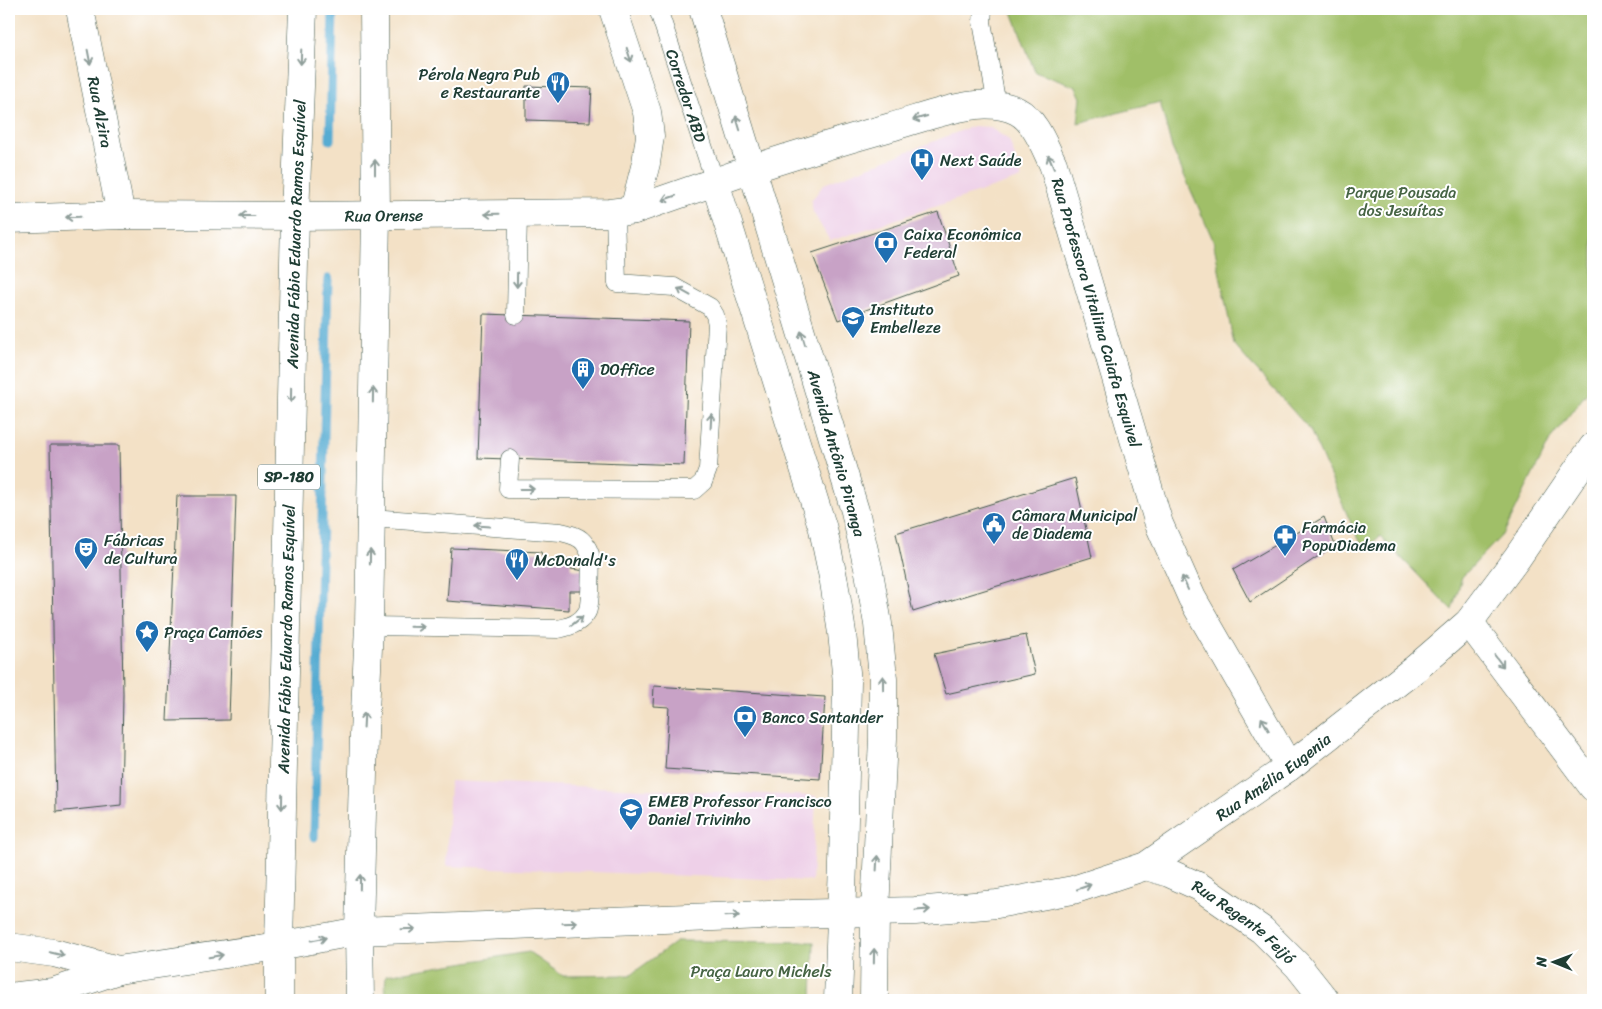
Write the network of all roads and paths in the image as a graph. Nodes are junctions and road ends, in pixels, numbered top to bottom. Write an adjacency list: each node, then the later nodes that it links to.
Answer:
1 (80, 9): 13 (street, Rua Alzira, one-way to 13)
2 (303, 9): 15 (street, Avenida Fábio Eduardo Ramos Esquível / SP-180, one-way to 15)
3 (374, 9): 14 (street, one-way to 3)
4 (613, 9): 11 (street, one-way to 11)
5 (658, 9): 10 (lane, Corredor ABD)
6 (704, 9): 9 (street, Avenida Antônio Piranga, one-way to 6)
7 (984, 9): 8 (lane)
8 (997, 105): 9 (street, Rua Professora Vitaliina Caiafa Esquivel, one-way to 9); 23 (street, Rua Professora Vitaliina Caiafa Esquivel, one-way to 8)
9 (752, 169): 10 (street, Rua Orense); 27 (street, Avenida Antônio Piranga, one-way to 9)
10 (715, 182): 11 (street, Rua Orense, one-way to 11); 26 (street)
11 (624, 211): 12 (street, Rua Orense); 19 (lane, one-way to 11)
12 (518, 214): 14 (street, Rua Orense, one-way to 14); 17 (lane, one-way to 17)
13 (121, 215): 15 (street, Rua Orense, one-way to 13); 16 (street, Rua Orense, one-way to 16)
14 (376, 215): 15 (street, Rua Orense); 20 (street, one-way to 14)
15 (295, 216): 29 (street, Avenida Fábio Eduardo Ramos Esquível / SP-180, one-way to 29)
16 (9, 219)
17 (516, 315)
18 (1593, 447): 21 (street, Rua Amélia Eugenia)
19 (510, 459)
20 (371, 518): 22 (street, one-way to 20); 22 (lane, one-way to 20)
21 (1470, 622): 23 (street, Rua Amélia Eugenia); 24 (street, one-way to 24)
22 (369, 626): 28 (street, one-way to 22)
23 (1289, 767): 25 (street, Rua Amélia Eugenia)
24 (1593, 787)
25 (1146, 866): 27 (street, Rua Amélia Eugenia, one-way to 25); 37 (street, Rua Regente Feijó)
26 (842, 912): 27 (street, Rua Amélia Eugenia); 28 (street, Rua Amélia Eugenia, one-way to 26); 35 (street)
27 (875, 912): 36 (street, Avenida Antônio Piranga, one-way to 27)
28 (359, 931): 29 (street, Rua Amélia Eugenia, one-way to 28); 34 (street)
29 (279, 946): 31 (street, Rua Amélia Eugenia, one-way to 29); 33 (street, Avenida Fábio Eduardo Ramos Esquível / SP-180)
30 (9, 947): 31 (street, one-way to 31)
31 (118, 970): 32 (street)
32 (9, 997)
33 (279, 1000)
34 (360, 1000)
35 (838, 1000)
36 (874, 1000)
37 (1325, 1000)

